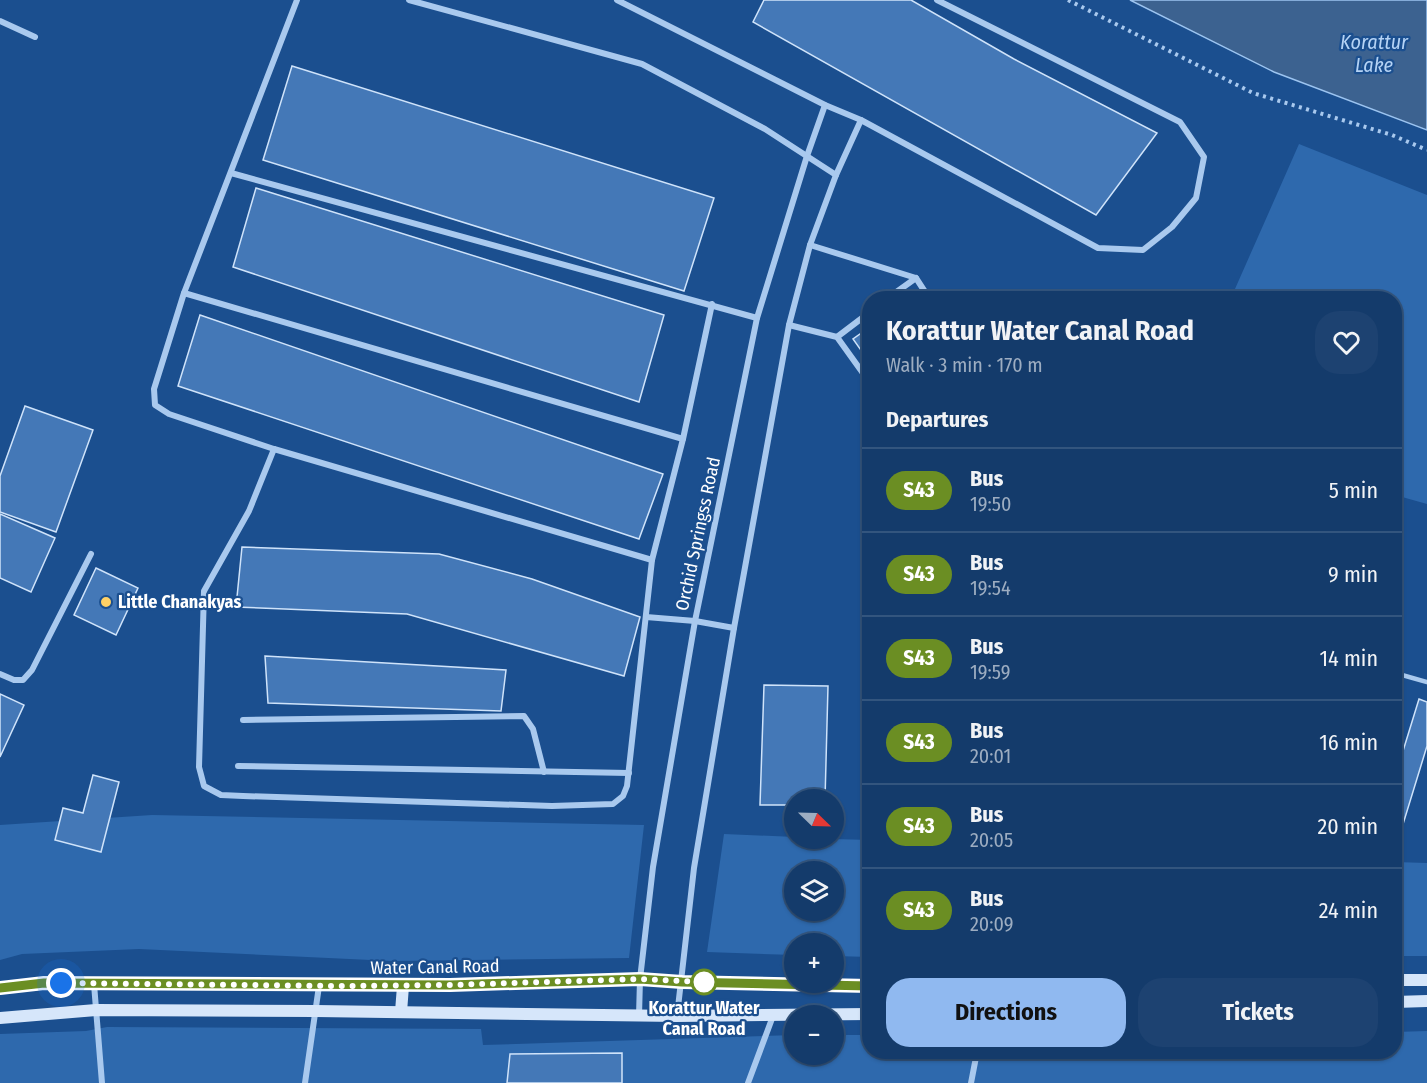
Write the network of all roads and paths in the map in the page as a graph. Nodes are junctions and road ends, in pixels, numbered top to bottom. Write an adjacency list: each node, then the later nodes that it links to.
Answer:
1 (297, 0): 12 (street)
2 (409, 0): 11 (street)
3 (618, 0): 8 (street)
4 (937, 0): 9 (street)
5 (1068, 0): 10 (path)
6 (0, 21): 7 (street)
7 (35, 37)
8 (825, 105): 9 (street); 11 (street, Orchid Springss Road)
9 (861, 120): 13 (street)
10 (1427, 150)
11 (807, 156): 13 (street); 20 (street, Orchid Springss Road)
12 (231, 173): 18 (street); 19 (street)
13 (836, 176): 14 (street)
14 (810, 245): 15 (street); 22 (street)
15 (916, 278): 16 (street); 17 (street)
16 (898, 291)
17 (924, 291)
18 (184, 293): 25 (street); 26 (street)
19 (712, 304): 20 (street); 25 (street)
20 (757, 318): 30 (street, Orchid Springss Road)
21 (862, 318): 23 (street)
22 (789, 325): 23 (street); 31 (street)
23 (837, 336): 24 (street)
24 (862, 372)
25 (683, 439): 28 (street)
26 (274, 449): 28 (street); 38 (street)
27 (91, 554): 32 (street)
28 (652, 560): 29 (street)
29 (646, 616): 30 (street); 38 (street)
30 (695, 621): 31 (street); 39 (street, Orchid Springss Road)
31 (734, 628): 42 (street)
32 (0, 674)
33 (1402, 675): 34 (lane)
34 (1427, 682)
35 (243, 720): 37 (street)
36 (238, 766): 37 (street)
37 (544, 772): 38 (street)
38 (629, 773)
39 (640, 979): 42 (main road, Water Canal Road); 45 (main road, Water Canal Road); 54 (street, Orchid Springss Road)
40 (1402, 980): 41 (main road)
41 (1427, 980)
42 (682, 982): 46 (main road, Water Canal Road); 55 (street)
43 (94, 983): 44 (main road, Water Canal Road); 47 (main road, Water Canal Road); 50 (street)
44 (319, 986): 45 (main road, Water Canal Road); 51 (street)
45 (403, 986): 52 (main road)
46 (862, 986)
47 (0, 988)
48 (1427, 1001): 49 (main road)
49 (1402, 1002)
50 (96, 1011): 51 (main road); 57 (main road); 59 (street)
51 (316, 1011): 52 (main road); 60 (street)
52 (401, 1012): 54 (main road)
53 (862, 1014): 56 (main road)
54 (639, 1016): 55 (main road)
55 (677, 1016): 56 (main road)
56 (773, 1016): 61 (street)
57 (0, 1017)
58 (975, 1059): 62 (street)
59 (102, 1083)
60 (305, 1083)
61 (748, 1083)
62 (971, 1083)

